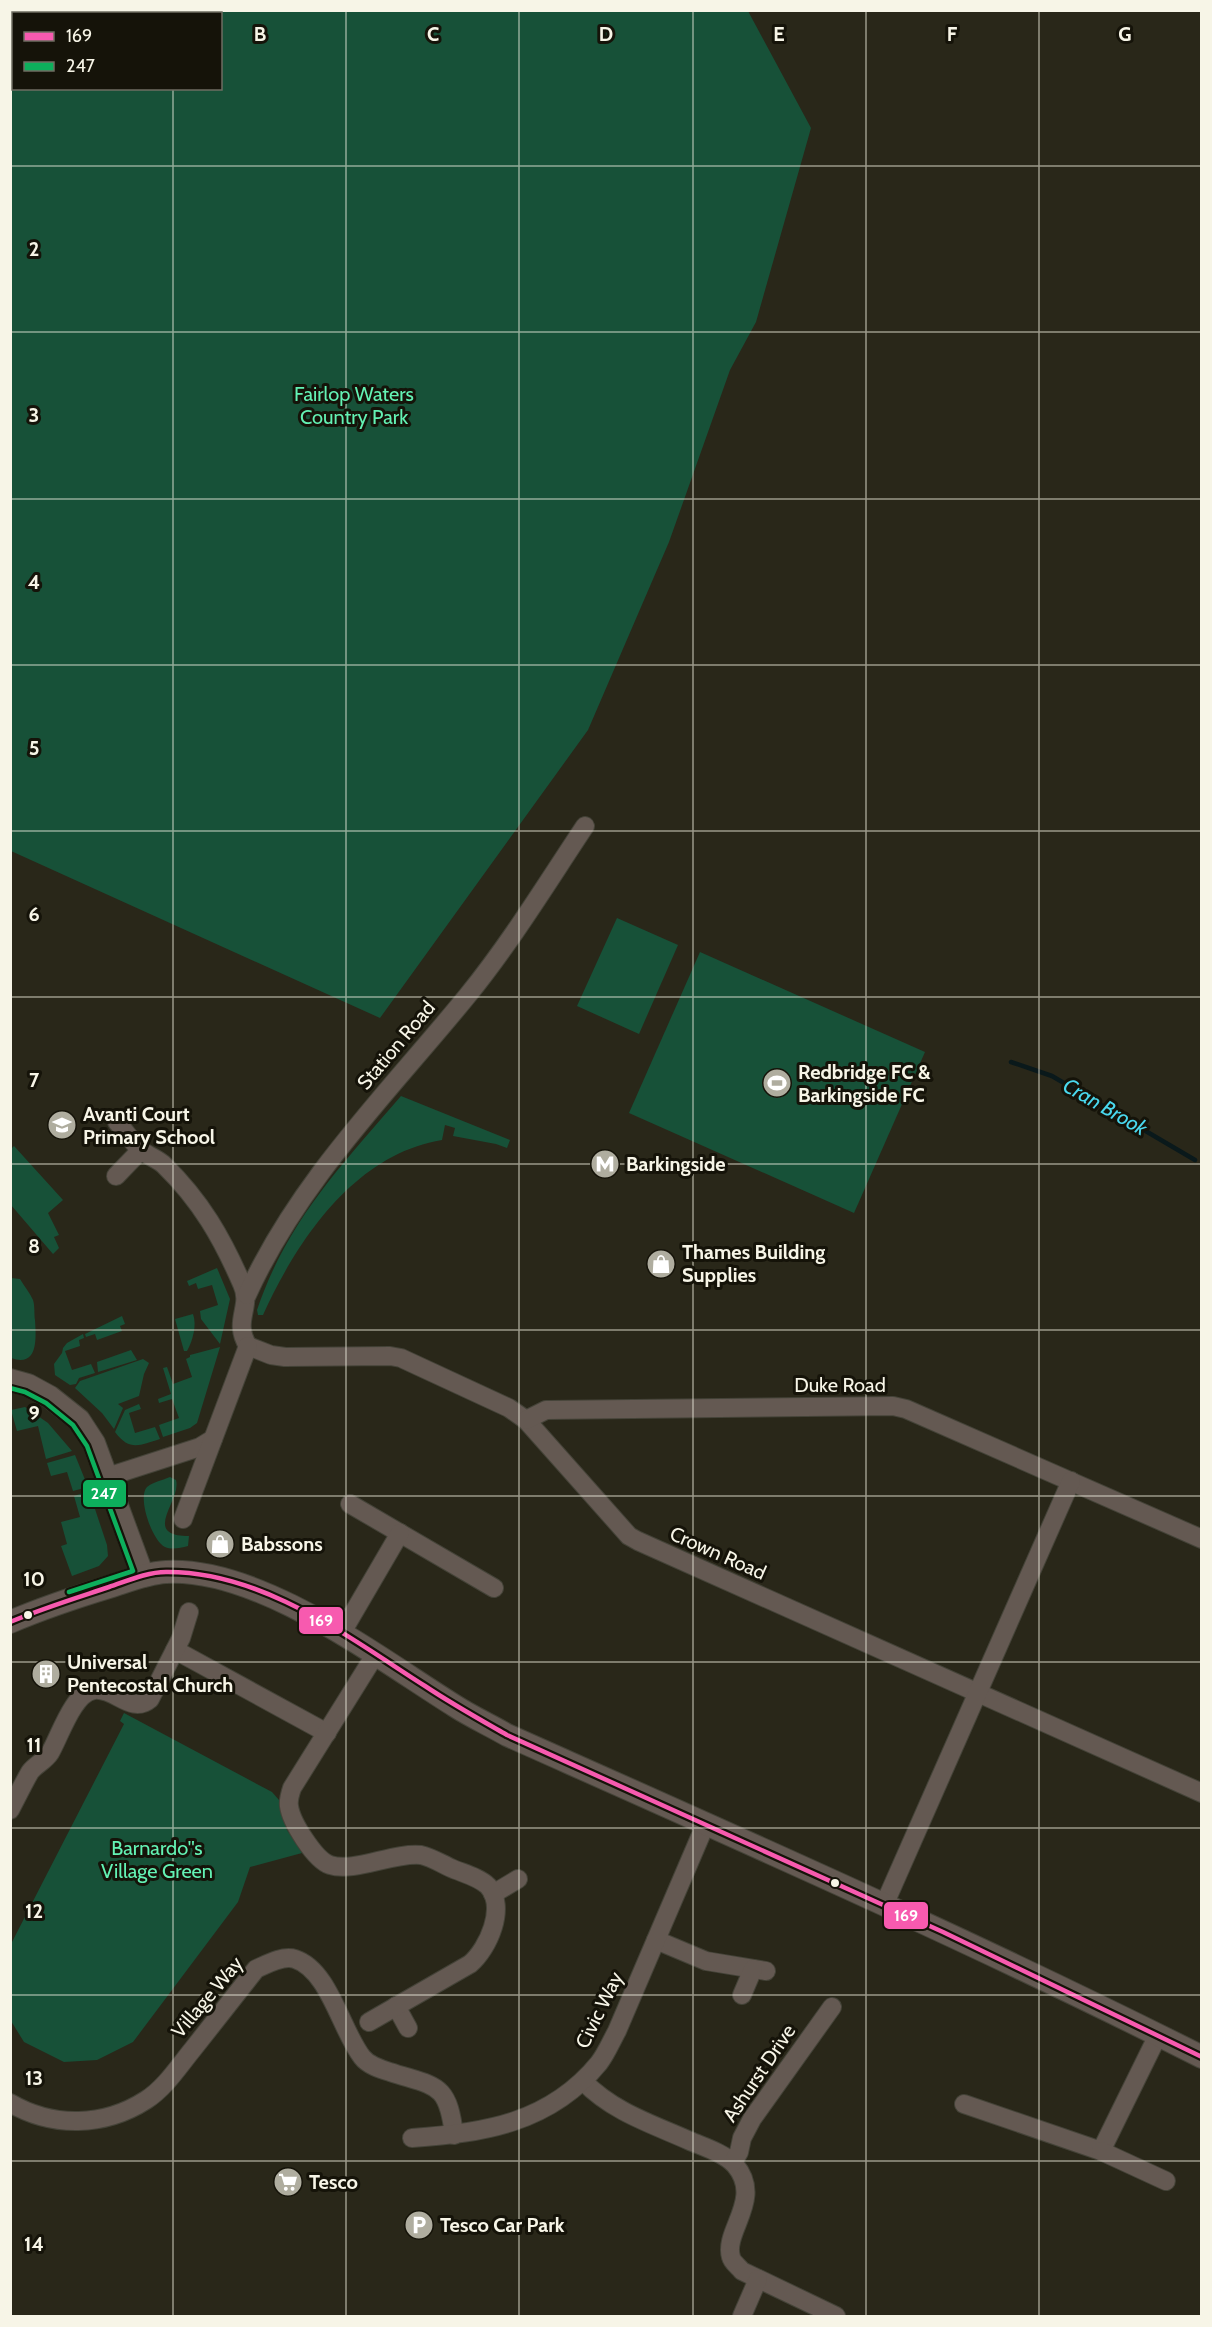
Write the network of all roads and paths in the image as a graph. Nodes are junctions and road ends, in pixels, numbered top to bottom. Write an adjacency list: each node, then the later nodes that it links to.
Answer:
1 (585, 826): 5 (street, Station Road)
2 (117, 1122): 3 (street)
3 (141, 1150): 4 (street); 5 (street)
4 (116, 1176)
5 (247, 1295): 6 (street, Station Road)
6 (248, 1346): 8 (street, Crown Road); 9 (street)
7 (10, 1380): 10 (street)
8 (526, 1420): 11 (street, Duke Road); 23 (street, Crown Road)
9 (213, 1439): 10 (street); 13 (street)
10 (107, 1477): 16 (street)
11 (1071, 1481): 15 (street, Duke Road); 23 (street)
12 (350, 1504): 14 (street)
13 (183, 1519)
14 (400, 1533): 17 (street); 20 (street)
15 (1202, 1539)
16 (143, 1576): 19 (street); 20 (street)
17 (494, 1588)
18 (189, 1612): 21 (street)
19 (10, 1622)
20 (341, 1634): 22 (street)
21 (176, 1650): 24 (street); 26 (street)
22 (375, 1655): 24 (street); 27 (street)
23 (978, 1693): 25 (street, Crown Road); 30 (street)
24 (327, 1733): 29 (street)
25 (1202, 1793)
26 (10, 1810)
27 (706, 1823): 30 (street); 31 (street, Civic Way)
28 (519, 1879): 29 (street)
29 (493, 1894): 33 (street)
30 (885, 1903): 37 (street)
31 (656, 1940): 32 (street); 39 (street, Civic Way)
32 (742, 1995)
33 (396, 2006): 35 (street); 36 (street)
34 (832, 2007): 45 (street, Ashurst Drive)
35 (369, 2022)
36 (408, 2028)
37 (1158, 2035): 38 (street); 44 (street)
38 (1202, 2057)
39 (583, 2081): 42 (street, Civic Way); 45 (street)
40 (10, 2103): 42 (street, Village Way)
41 (964, 2104): 44 (street)
42 (454, 2135): 43 (street, Civic Way)
43 (412, 2138)
44 (1101, 2151): 46 (street)
45 (733, 2162): 47 (street)
46 (1166, 2181)
47 (758, 2279): 48 (street); 49 (street)
48 (742, 2316)
49 (836, 2316)

